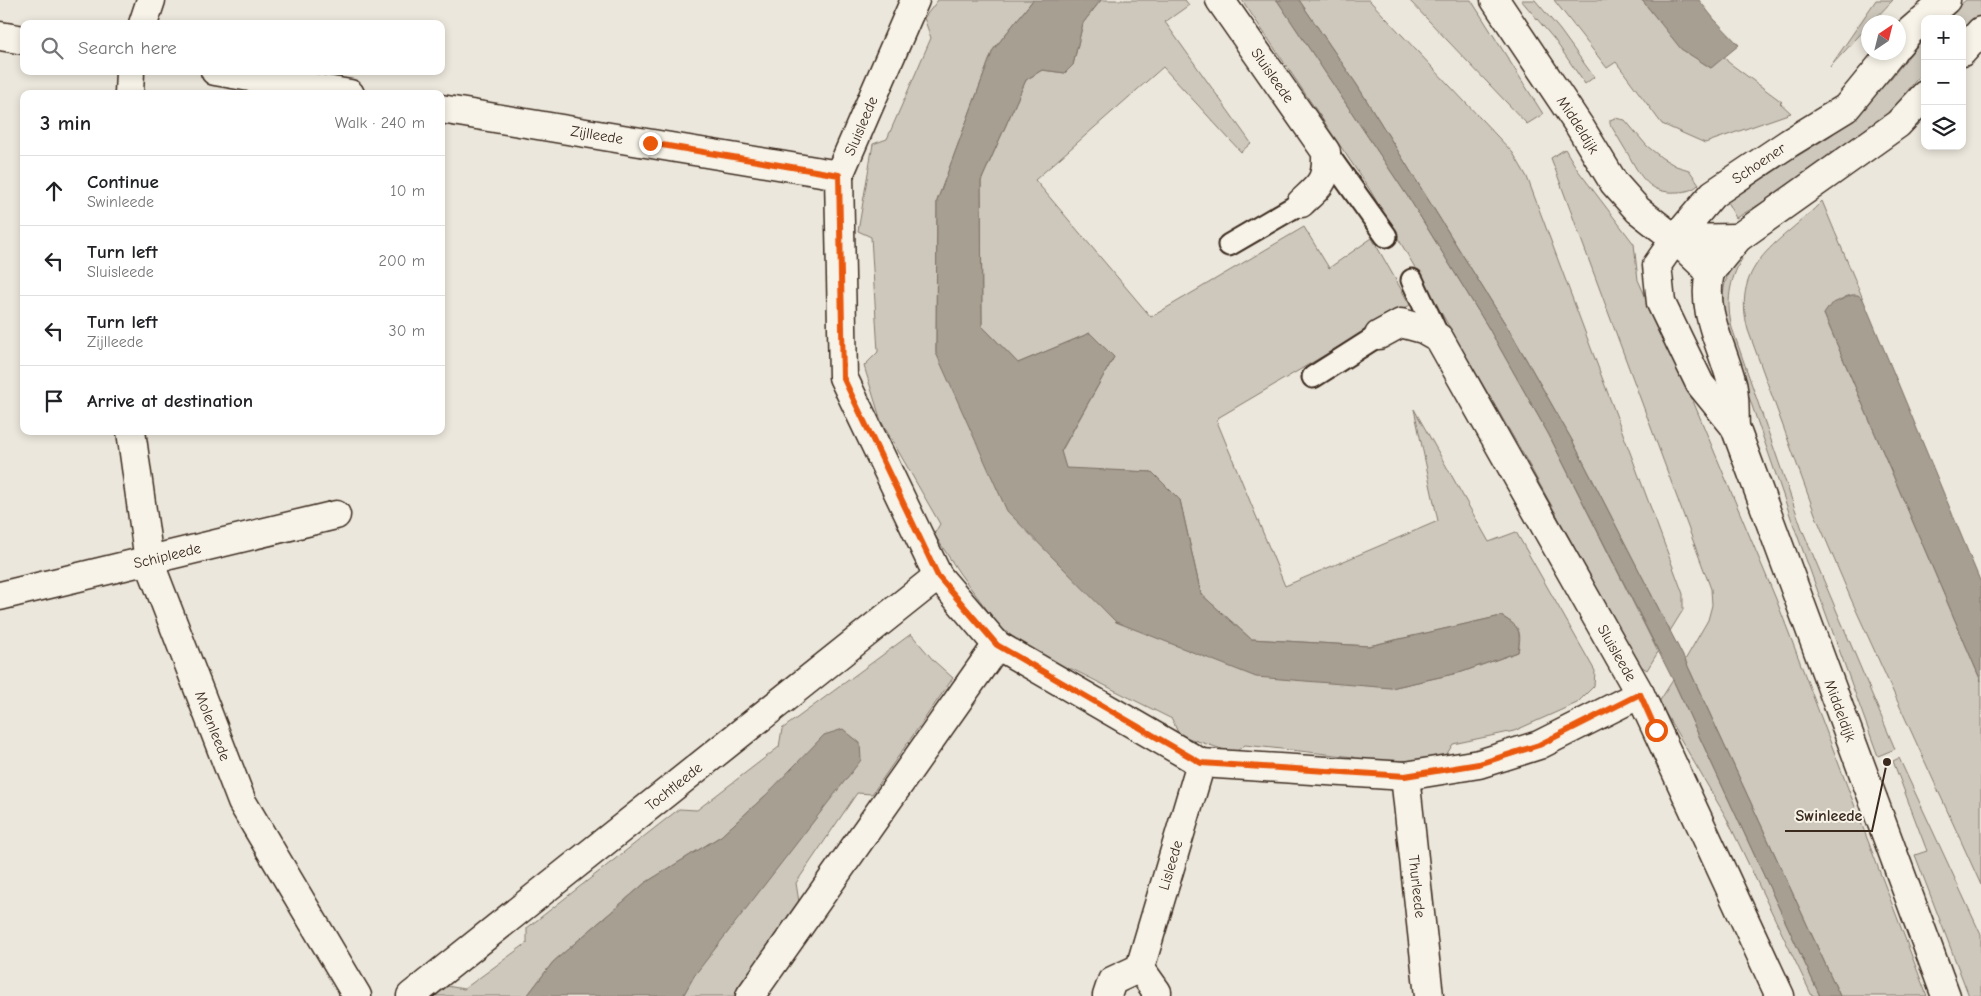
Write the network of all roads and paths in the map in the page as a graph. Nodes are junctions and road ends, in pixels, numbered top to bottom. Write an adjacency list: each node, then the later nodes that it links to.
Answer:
1 (151, 0): 6 (street)
2 (915, 0): 20 (street, Sluisleede)
3 (1220, 0): 19 (street, Sluisleede)
4 (1495, 0): 24 (street, Middeldijk)
5 (1946, 0): 9 (street)
6 (144, 20)
7 (1981, 31): 11 (street)
8 (0, 36): 10 (street)
9 (1906, 36)
10 (20, 39)
11 (1966, 48)
12 (1885, 60): 24 (street, Schoener)
13 (130, 75): 15 (street)
14 (238, 75): 16 (street)
15 (129, 90)
16 (326, 90)
17 (1921, 98): 23 (street)
18 (445, 110): 20 (street, Zijlleede)
19 (1326, 152): 21 (street); 22 (lane, Sluisleede)
20 (839, 175): 35 (street, Sluisleede)
21 (1301, 203): 25 (lane)
22 (1386, 236)
23 (1738, 238): 24 (street); 26 (street)
24 (1675, 239): 26 (street, Middeldijk); 31 (street, Middeldijk)
25 (1229, 245)
26 (1710, 272): 31 (street, Middeldijk)
27 (1412, 280): 29 (lane, Sluisleede)
28 (1379, 335): 29 (street); 30 (lane)
29 (1439, 338): 38 (street, Sluisleede)
30 (1313, 377)
31 (1735, 427): 49 (street, Middeldijk)
32 (132, 435): 34 (street, Molenleede)
33 (336, 515): 34 (street, Schipleede)
34 (148, 561): 36 (street, Schipleede); 42 (street, Molenleede)
35 (938, 576): 37 (street, Sluisleede); 43 (street, Tochtleede)
36 (0, 596)
37 (997, 645): 39 (street, Sluisleede); 44 (street)
38 (1640, 694): 40 (street, Sluisleede); 48 (street)
39 (1201, 763): 40 (street, Sluisleede); 41 (street, Lisleede)
40 (1405, 776): 47 (street, Thurleede)
41 (1140, 968): 45 (street); 46 (street)
42 (357, 996)
43 (411, 996)
44 (750, 996)
45 (1107, 996)
46 (1156, 996)
47 (1429, 996)
48 (1780, 996)
49 (1946, 996)

